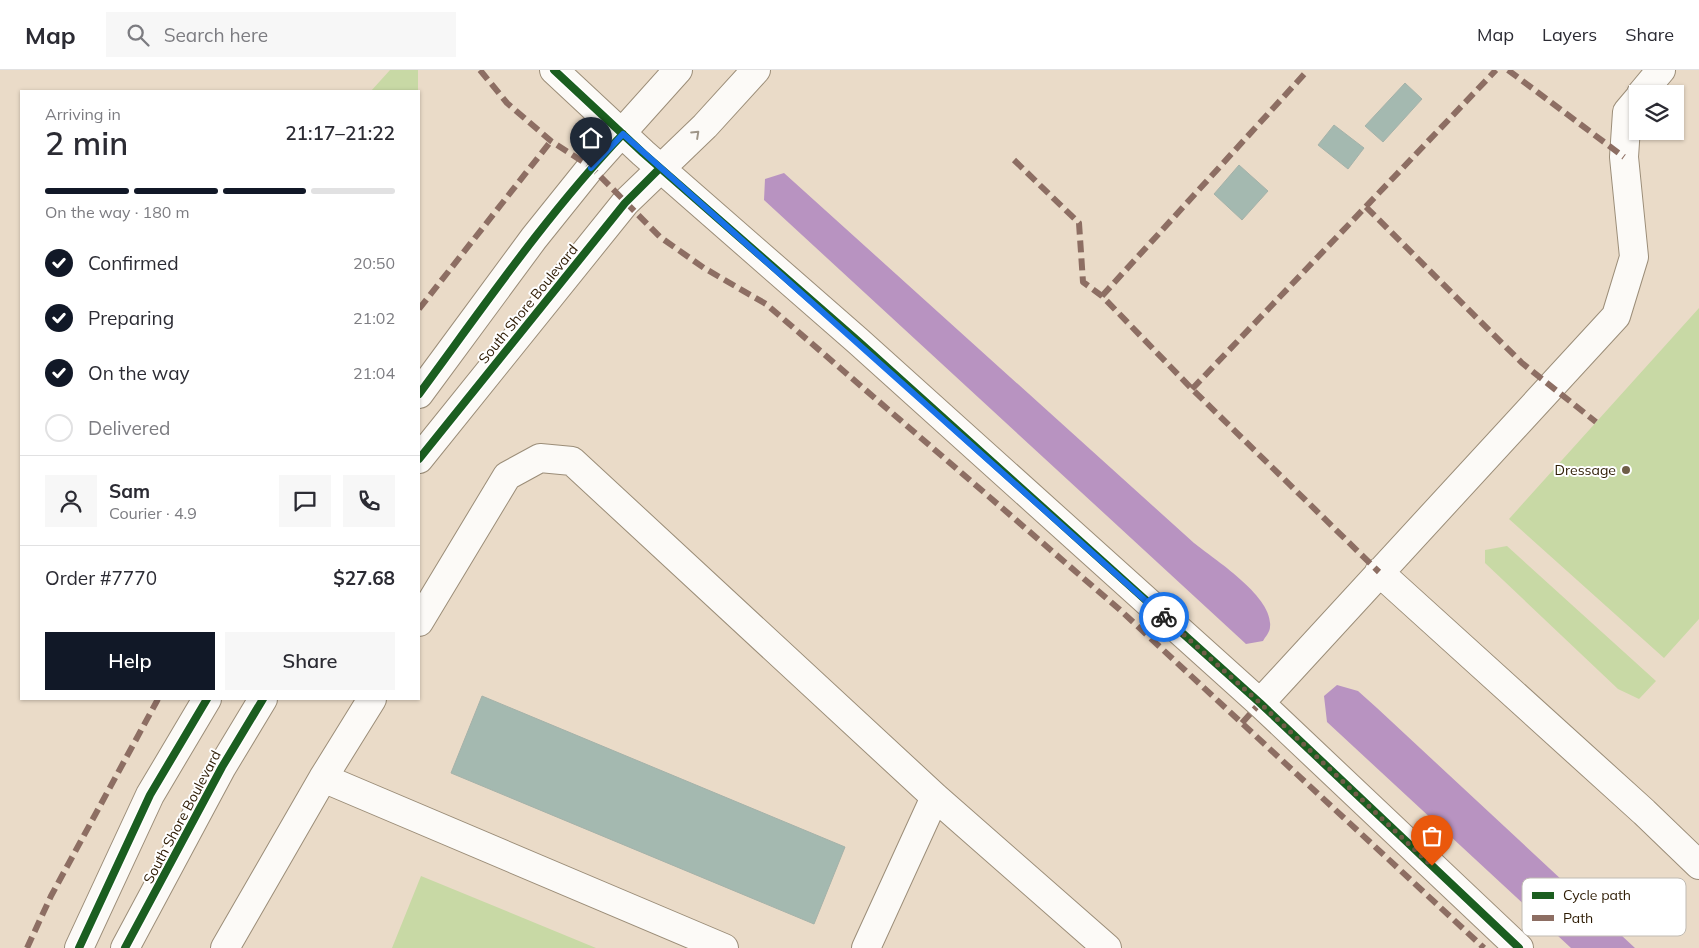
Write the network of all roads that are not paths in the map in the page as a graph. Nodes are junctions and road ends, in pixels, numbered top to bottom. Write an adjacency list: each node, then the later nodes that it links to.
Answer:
1 (554, 70): 7 (street)
2 (678, 70): 7 (street)
3 (756, 70): 8 (street, South Shore Boulevard, one-way to 3)
4 (1661, 70): 5 (street)
5 (1648, 85)
6 (1629, 111): 11 (street)
7 (623, 134): 8 (street); 9 (street)
8 (660, 168): 10 (street, South Shore Boulevard); 16 (street)
9 (420, 393)
10 (420, 458)
11 (1379, 572): 16 (street); 19 (street)
12 (420, 620): 18 (street)
13 (206, 700): 20 (street)
14 (262, 700): 21 (street, South Shore Boulevard)
15 (371, 700): 17 (street)
16 (1260, 703): 26 (street)
17 (323, 778): 22 (street); 23 (street)
18 (935, 797): 24 (street); 25 (street)
19 (1699, 866)
20 (79, 948)
21 (125, 948)
22 (225, 948)
23 (724, 948)
24 (866, 948)
25 (1107, 948)
26 (1519, 948)

